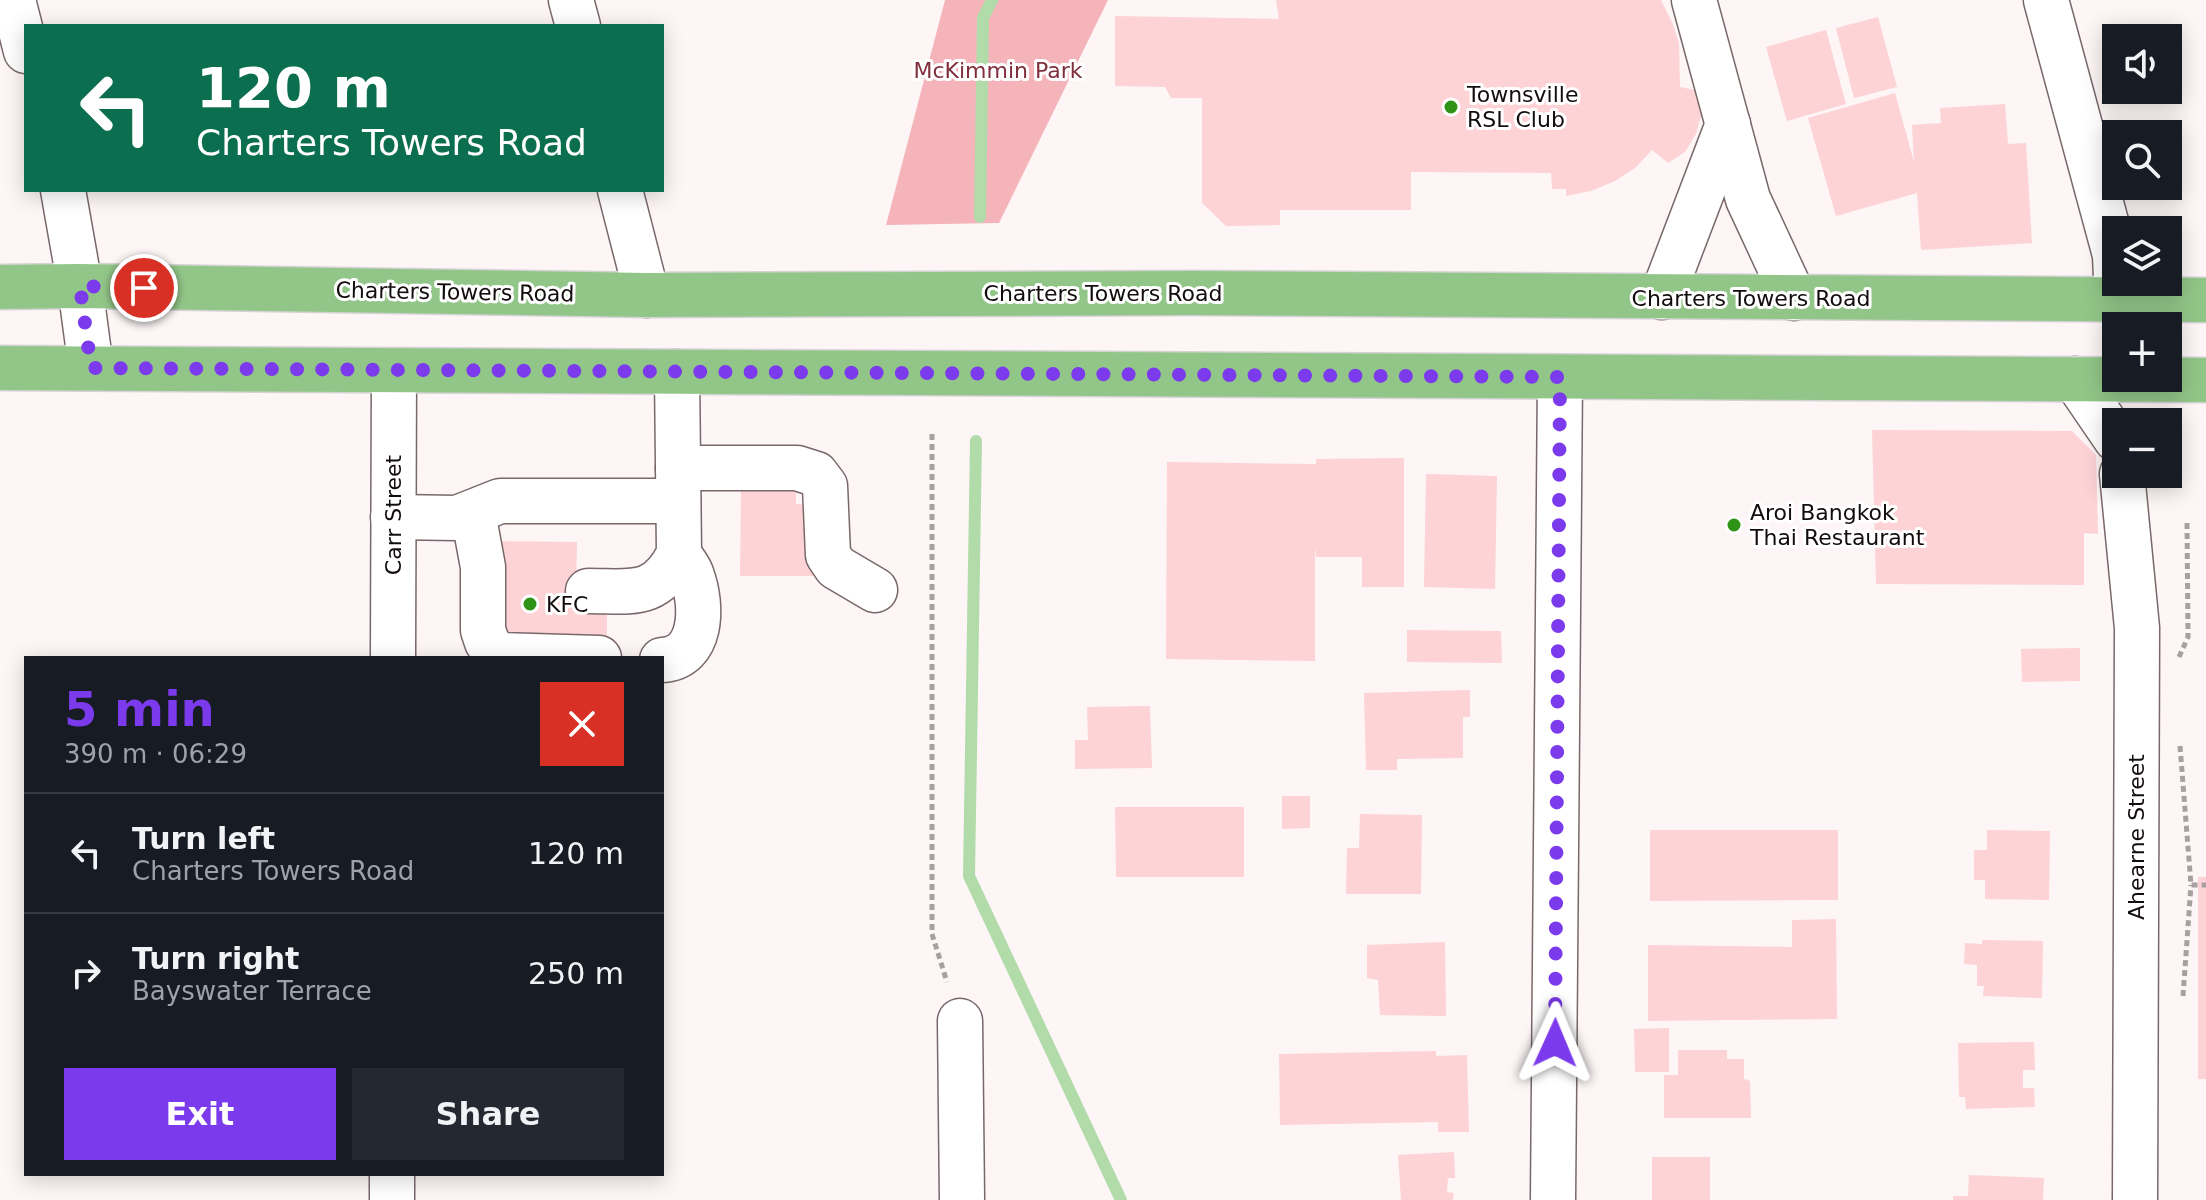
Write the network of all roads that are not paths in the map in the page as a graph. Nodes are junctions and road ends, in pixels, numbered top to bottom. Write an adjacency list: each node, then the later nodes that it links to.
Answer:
1 (13, 0): 6 (street)
2 (571, 0): 5 (street)
3 (1694, 0): 7 (street)
4 (2046, 0): 16 (street)
5 (577, 24)
6 (24, 43)
7 (1728, 124): 13 (street); 14 (street)
8 (63, 192): 10 (street)
9 (621, 192): 12 (street)
10 (80, 286): 11 (main road, Charters Towers Road); 12 (main road, Charters Towers Road); 18 (street)
11 (0, 287)
12 (647, 295): 13 (main road, Charters Towers Road)
13 (1662, 297): 14 (main road, Charters Towers Road)
14 (1794, 298): 16 (main road, Charters Towers Road)
15 (2206, 300): 16 (main road, Charters Towers Road)
16 (2117, 301)
17 (0, 368): 18 (main road)
18 (91, 368): 19 (main road)
19 (394, 371): 20 (main road); 28 (street, Carr Street)
20 (677, 372): 21 (main road); 25 (street)
21 (1560, 377): 22 (main road); 39 (street)
22 (2075, 379): 23 (main road); 24 (street)
23 (2206, 380)
24 (2102, 419)
25 (678, 485): 27 (street); 29 (street); 30 (street)
26 (2123, 488): 40 (street, Ahearne Street)
27 (473, 513): 28 (street); 33 (street)
28 (393, 517): 32 (street, Carr Street)
29 (679, 554): 31 (street); 34 (street)
30 (875, 590)
31 (588, 591)
32 (393, 656)
33 (534, 656)
34 (664, 660)
35 (960, 1021): 38 (street)
36 (392, 1176): 37 (street)
37 (392, 1200)
38 (962, 1200)
39 (1553, 1200)
40 (2135, 1200)

